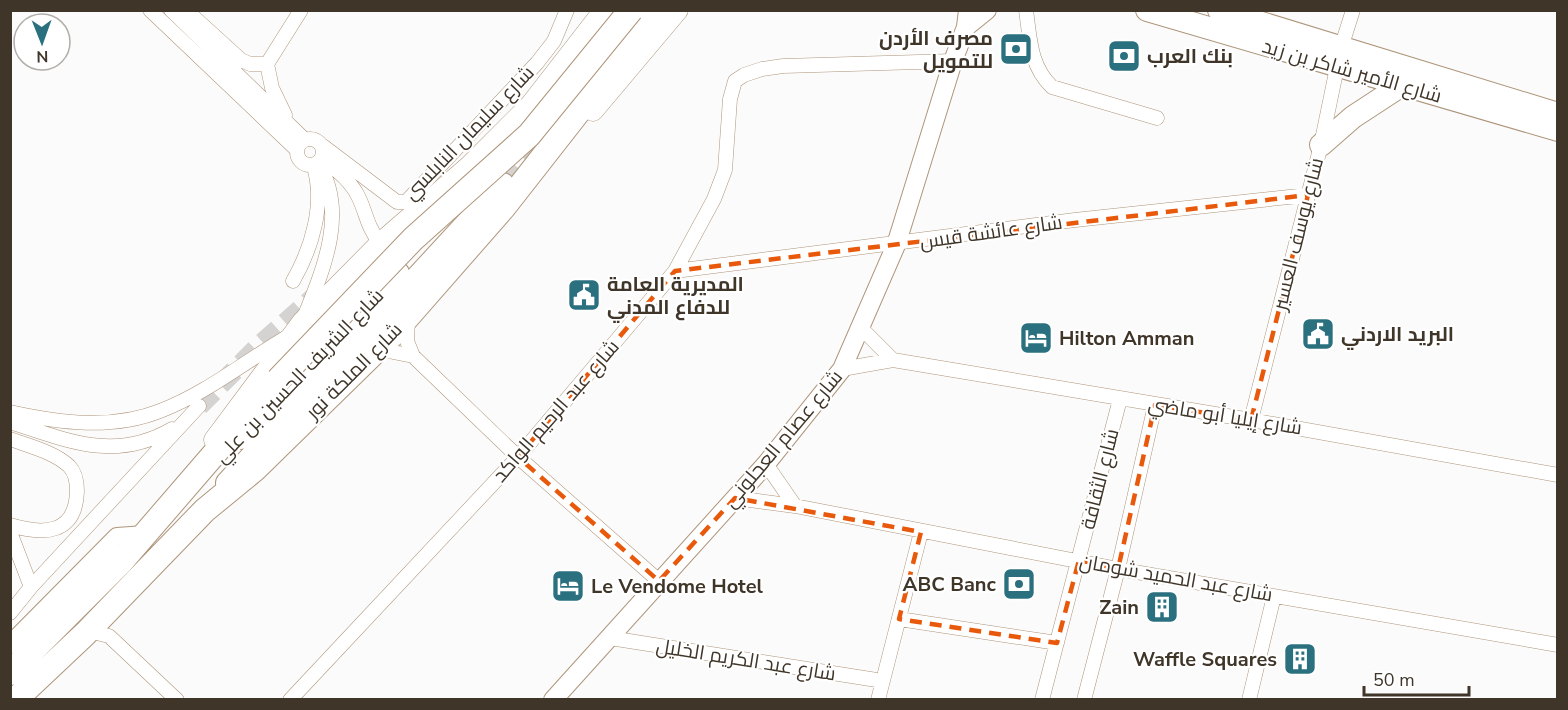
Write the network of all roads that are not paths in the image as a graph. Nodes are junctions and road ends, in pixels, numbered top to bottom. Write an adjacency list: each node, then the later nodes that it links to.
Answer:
1 (150, 10): 23 (street)
2 (171, 10): 21 (street)
3 (186, 10): 17 (street)
4 (300, 10): 17 (street)
5 (567, 10): 25 (street, شارع سليمان النابلسي)
6 (631, 10): 53 (highway, bridge)
7 (987, 10): 14 (street, شارع عصام العجلوني)
8 (1026, 10): 20 (street)
9 (1147, 10): 15 (main road, شارع الأمير شاكر بن زيد)
10 (1219, 10): 15 (main road, شارع الأمير شاكر بن زيد)
11 (1353, 10): 15 (street, شارع يوسف العسير)
12 (673, 12): 28 (main road); 28 (highway, شارع الملكة نور)
13 (598, 15): 30 (main road)
14 (967, 19): 16 (street, شارع عصام العجلوني)
15 (1339, 57): 18 (main road, شارع الأمير شاكر بن زيد); 19 (main road, شارع الأمير شاكر بن زيد); 24 (street, شارع يوسف العسير)
16 (952, 61): 31 (street, شارع عصام العجلوني); 32 (street, شارع عبد الرحيم الواكد)
17 (267, 64): 21 (street)
18 (1402, 85): 22 (main road, شارع الأمير شاكر بن زيد); 24 (main road)
19 (1557, 114)
20 (1157, 118)
21 (290, 125): 23 (street)
22 (1557, 130)
23 (301, 145): 25 (street); 25 (street)
24 (1321, 145): 27 (street, شارع يوسف العسير)
25 (319, 158): 30 (street); 33 (street); 35 (street)
26 (503, 184): 52 (main road, شارع الشريف الحسين بن علي)
27 (1308, 195): 31 (street, شارع عائشة قيس); 44 (street, شارع يوسف العسير)
28 (503, 208): 34 (highway, شارع الملكة نور)
29 (430, 240): 53 (main road, شارع الشريف الحسين بن علي)
30 (380, 243): 35 (main road)
31 (896, 245): 32 (street, شارع عائشة قيس); 36 (street, شارع عصام العجلوني)
32 (675, 272): 47 (street, شارع عبد الرحيم الواكد)
33 (293, 281)
34 (408, 315): 37 (highway, شارع الملكة نور); 38 (street)
35 (297, 328): 43 (street); 53 (main road)
36 (861, 328): 39 (street); 40 (street, شارع عصام العجلوني)
37 (372, 355): 38 (street); 52 (highway, شارع الملكة نور)
38 (413, 356): 47 (street)
39 (893, 360): 40 (street, شارع إيليا أبو ماضي); 41 (street, شارع إيليا أبو ماضي)
40 (842, 369): 48 (street, شارع عصام العجلوني)
41 (1120, 399): 42 (street, شارع إيليا أبو ماضي); 59 (street, شارع الثقافة)
42 (1155, 405): 44 (street, شارع إيليا أبو ماضي); 61 (street, شارع الثقافة)
43 (10, 412)
44 (1251, 420): 49 (street, شارع إيليا أبو ماضي)
45 (10, 422): 63 (street)
46 (10, 439): 54 (street)
47 (518, 457): 62 (street); 79 (street, شارع عبد الرحيم الواكد)
48 (766, 464): 50 (street, شارع عصام العجلوني); 51 (street)
49 (1557, 475)
50 (735, 498): 51 (street, شارع عبد الحميد شومان); 62 (street, شارع عصام العجلوني)
51 (795, 506): 56 (street, شارع عبد الحميد شومان)
52 (205, 510): 65 (highway, شارع الملكة نور)
53 (164, 513): 57 (highway)
54 (10, 525)
55 (10, 532): 60 (street)
56 (921, 532): 59 (street, شارع عبد الحميد شومان); 67 (street)
57 (145, 535): 72 (street); 74 (highway)
58 (10, 551): 60 (street)
59 (1079, 561): 61 (street, شارع عبد الحميد شومان); 71 (street, شارع الثقافة)
60 (25, 565): 63 (street)
61 (1118, 569): 64 (street, شارع عبد الحميد شومان); 83 (street, شارع الثقافة)
62 (658, 581): 69 (street, شارع عصام العجلوني)
63 (31, 587): 66 (street)
64 (1274, 596): 73 (street, شارع عبد الحميد شومان); 84 (street)
65 (113, 604): 68 (highway, شارع الملكة نور); 70 (street)
66 (10, 613)
67 (899, 619): 71 (street); 75 (street)
68 (85, 634): 70 (street); 76 (highway, شارع الملكة نور); 77 (street)
69 (610, 638): 75 (street, شارع عبد الكريم الخليل); 80 (street, شارع عصام العجلوني)
70 (116, 643): 78 (street)
71 (1057, 643): 82 (street, شارع الثقافة)
72 (10, 645)
73 (1557, 645)
74 (10, 673)
75 (883, 681): 81 (street)
76 (15, 699)
77 (31, 699)
78 (177, 699)
79 (290, 699)
80 (553, 699)
81 (878, 699)
82 (1042, 699)
83 (1084, 699)
84 (1249, 699)

